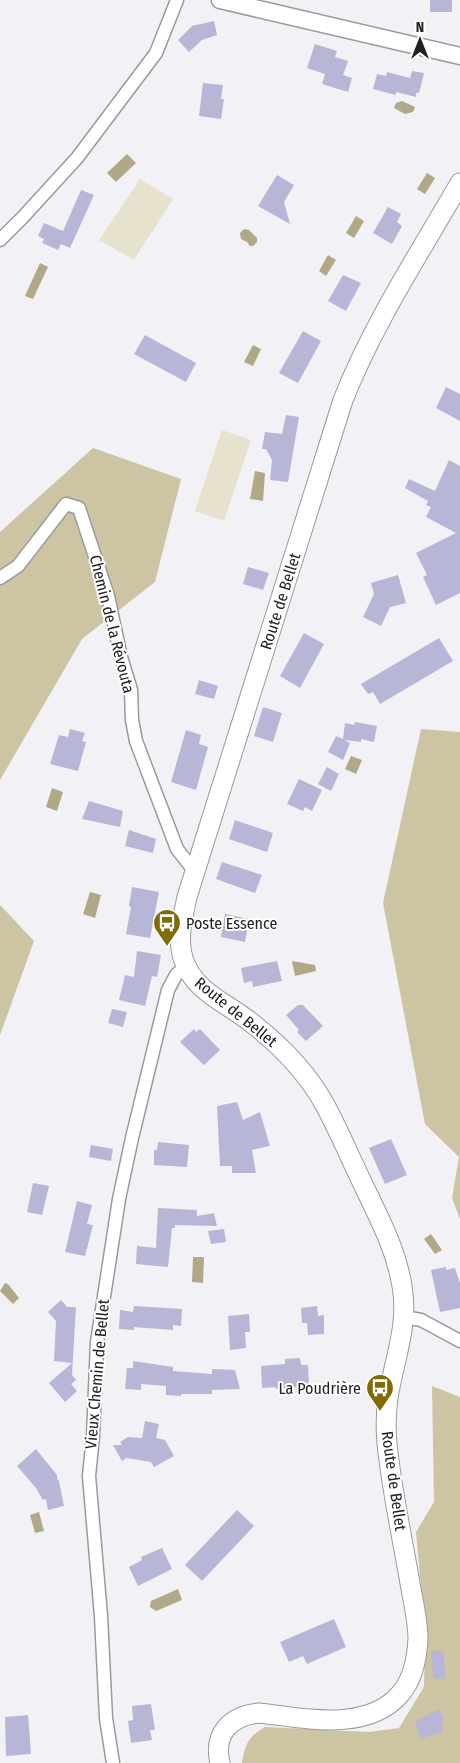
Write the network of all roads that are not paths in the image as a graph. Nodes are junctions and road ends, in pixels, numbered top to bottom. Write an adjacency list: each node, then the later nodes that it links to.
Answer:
1 (178, 0): 5 (street)
2 (220, 0): 3 (street)
3 (460, 56)
4 (460, 184): 7 (main road, Route de Bellet)
5 (0, 240)
6 (0, 578): 7 (street, Chemin de la Révouta)
7 (195, 872): 8 (main road, Route de Bellet)
8 (186, 966): 9 (main road, Route de Bellet); 11 (street, Vieux Chemin de Bellet)
9 (404, 1317): 10 (street); 12 (main road, Route de Bellet)
10 (460, 1340)
11 (113, 1763)
12 (220, 1763)

